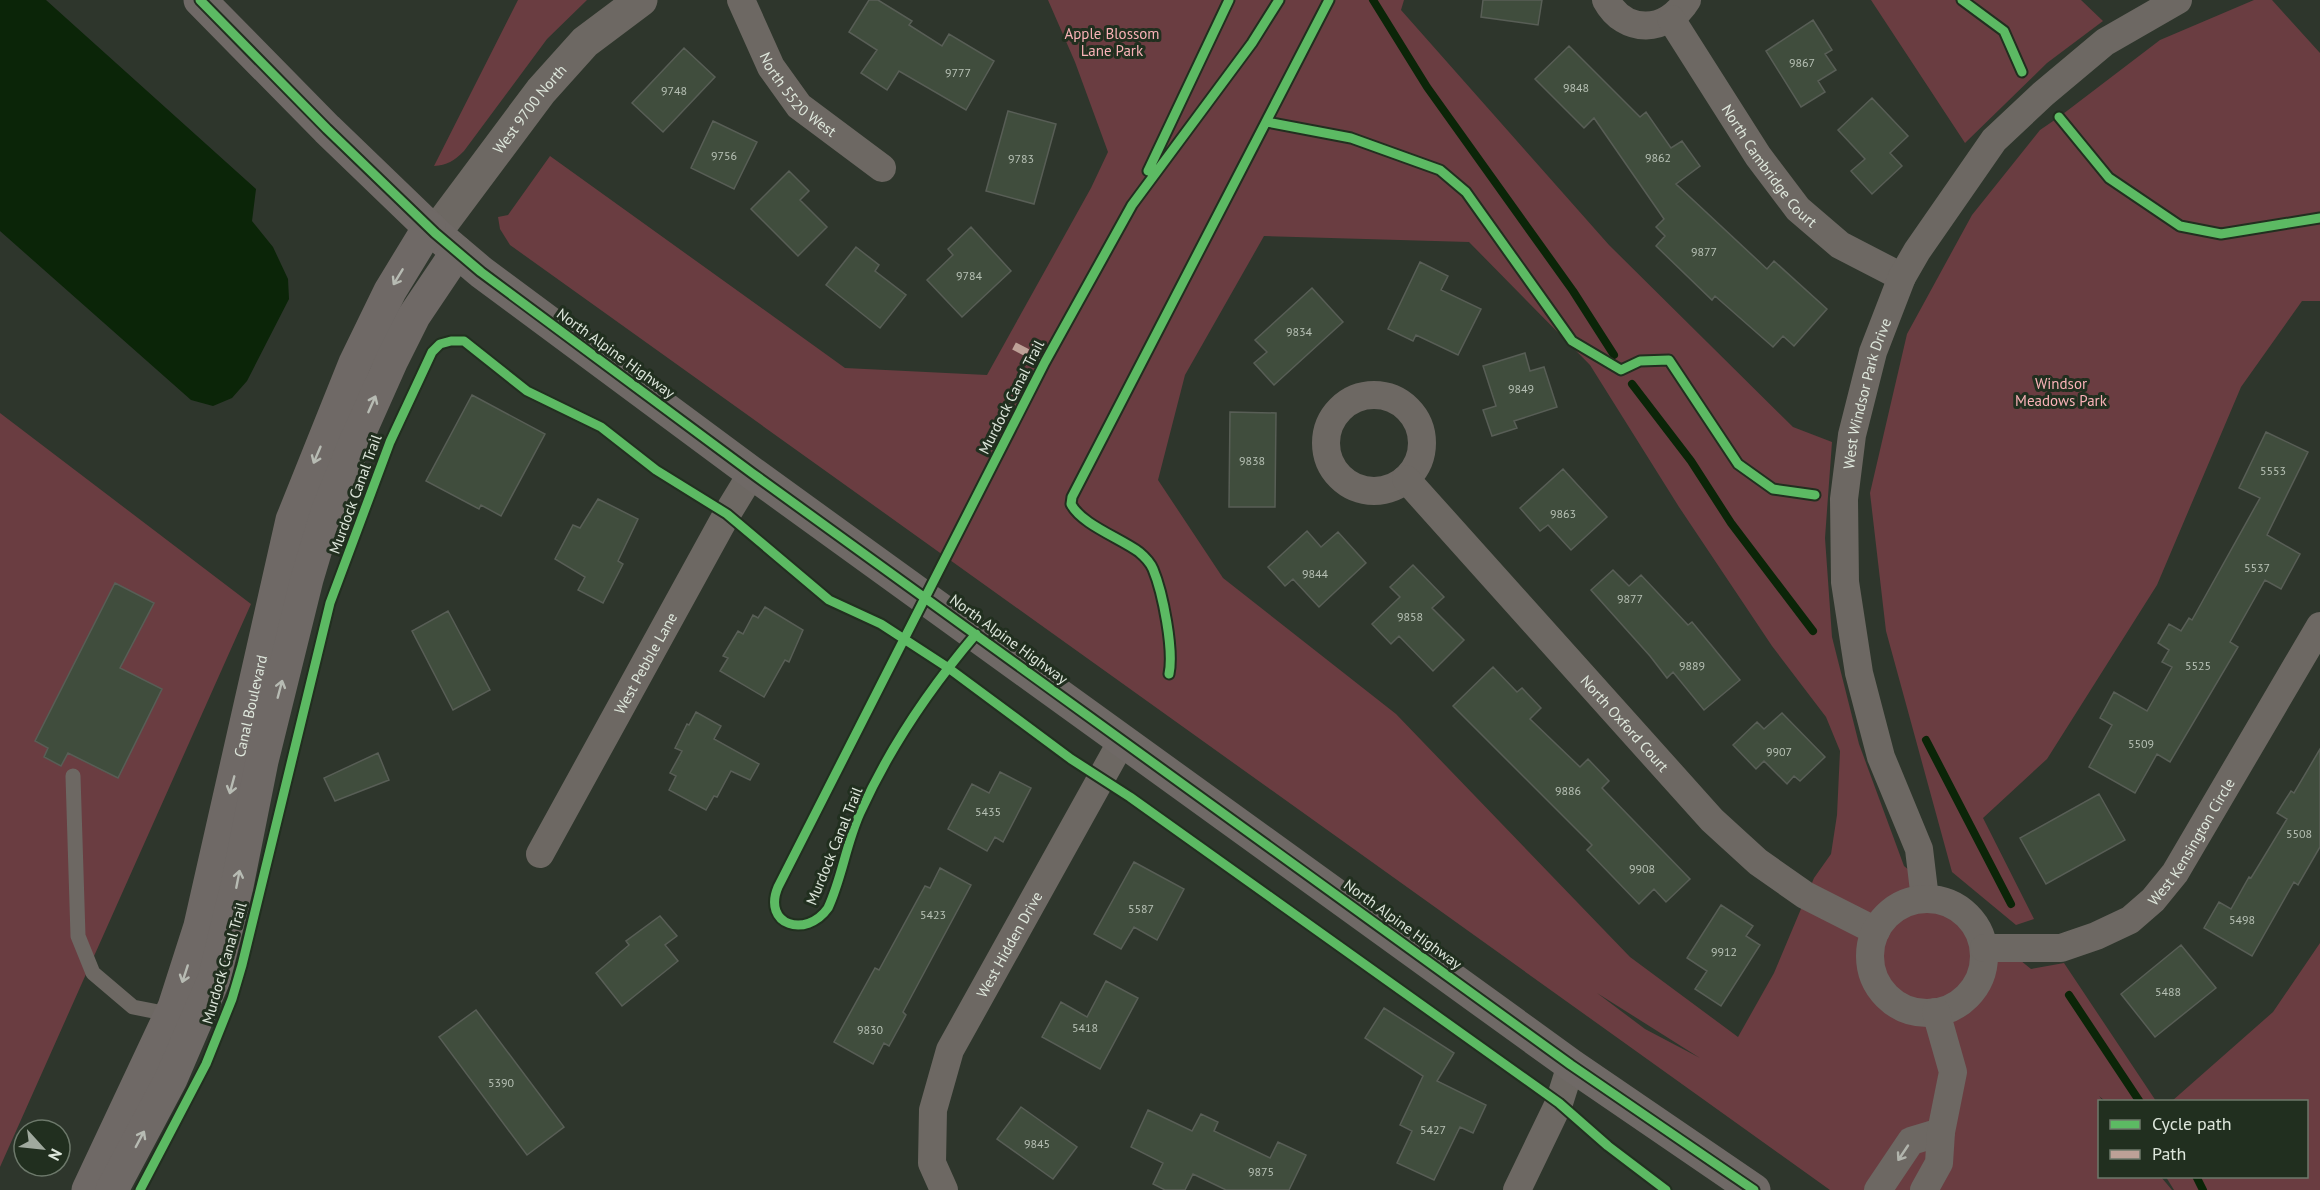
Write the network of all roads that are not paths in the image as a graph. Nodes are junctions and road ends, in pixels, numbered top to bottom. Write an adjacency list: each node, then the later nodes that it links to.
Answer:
1 (200, 0): 8 (main road, North Alpine Highway)
2 (641, 0): 8 (street, West 9700 North)
3 (741, 0): 7 (street, North 5520 West)
4 (1606, 0): 6 (street, North Cambridge Court)
5 (2178, 0): 9 (street, West Windsor Park Drive)
6 (1679, 9): 9 (street, North Cambridge Court)
7 (882, 168)
8 (440, 238): 10 (main road, North Alpine Highway); 20 (main road, Canal Boulevard)
9 (1902, 277): 16 (street, West Windsor Park Drive)
10 (752, 473): 13 (main road, North Alpine Highway); 15 (street, West Pebble Lane)
11 (1406, 479): 17 (street, North Oxford Court)
12 (2320, 626): 18 (street, West Kensington Circle)
13 (1123, 739): 21 (main road, North Alpine Highway); 25 (street, West Hidden Drive)
14 (73, 776): 20 (lane)
15 (540, 854)
16 (1925, 899): 17 (street); 18 (street)
17 (1876, 932): 19 (street)
18 (1984, 948): 19 (street)
19 (1936, 1012): 22 (street)
20 (184, 1018): 23 (main road, Canal Boulevard); 24 (main road, Canal Boulevard, one-way to 20)
21 (1571, 1065): 26 (street); 27 (main road, North Alpine Highway)
22 (1941, 1132): 28 (street, one-way to 28); 29 (street)
23 (88, 1190)
24 (112, 1190)
25 (944, 1190)
26 (1517, 1190)
27 (1754, 1190)
28 (1878, 1190)
29 (1924, 1190)

